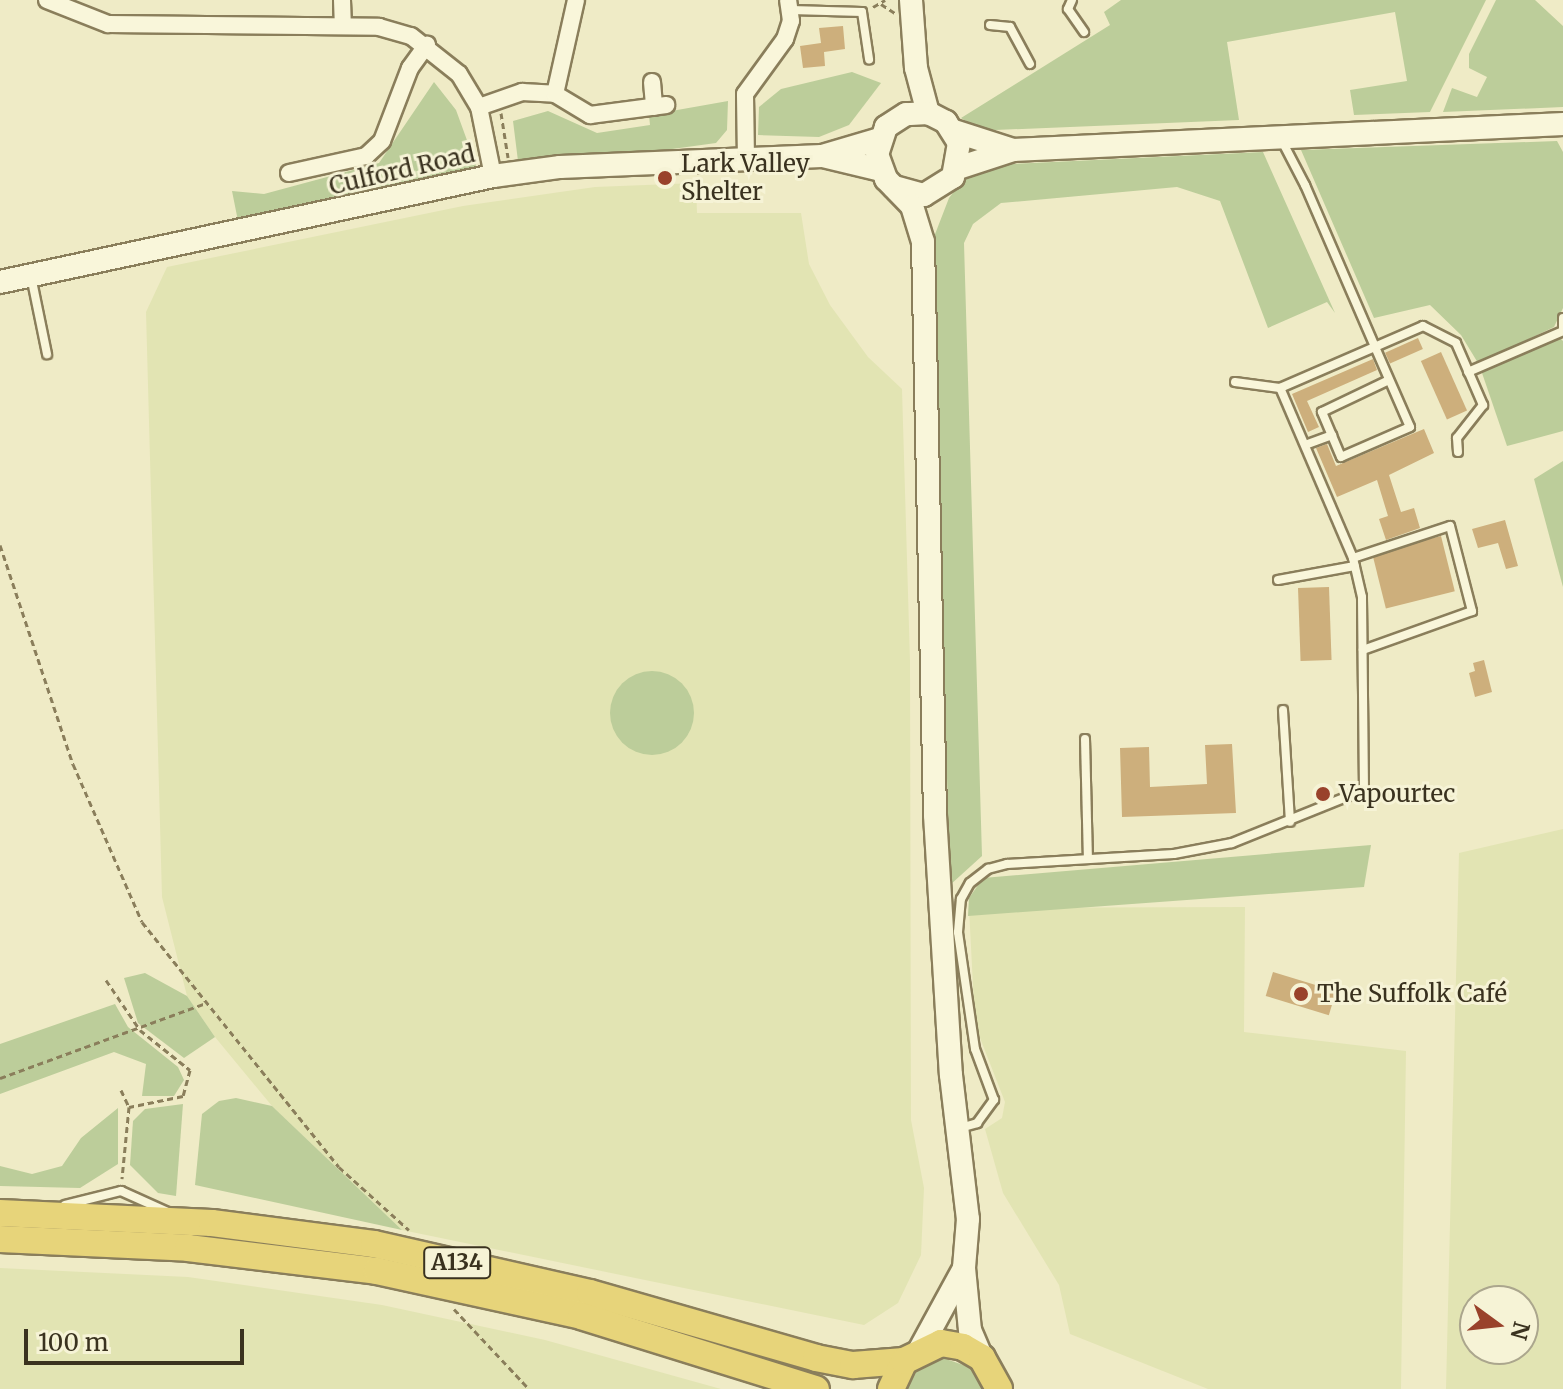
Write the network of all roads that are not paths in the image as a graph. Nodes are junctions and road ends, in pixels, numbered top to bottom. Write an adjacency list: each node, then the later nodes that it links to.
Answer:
1 (47, 0): 8 (street)
2 (342, 0): 8 (street)
3 (576, 0): 15 (street)
4 (1072, 0): 9 (lane)
5 (789, 5): 11 (lane); 25 (street)
6 (906, 8): 13 (main road)
7 (990, 25): 12 (lane)
8 (343, 26): 10 (street)
9 (1084, 32)
10 (427, 45): 16 (street); 27 (street)
11 (869, 59)
12 (1030, 64)
13 (916, 68): 17 (main road); 18 (main road)
14 (652, 82): 15 (street)
15 (555, 94): 16 (street)
16 (479, 107): 28 (street)
17 (928, 113): 18 (main road); 20 (main road)
18 (896, 118): 22 (main road)
19 (1563, 124): 21 (main road)
20 (954, 131): 23 (main road); 26 (main road)
21 (1279, 137): 23 (main road); 36 (lane)
22 (880, 139): 24 (main road, Culford Road); 29 (main road)
23 (1013, 150): 26 (main road)
24 (822, 156): 25 (main road, Culford Road); 29 (main road, Culford Road)
25 (746, 159): 28 (main road, Culford Road)
26 (958, 168): 30 (main road)
27 (289, 173)
28 (493, 176): 32 (main road, Culford Road)
29 (887, 178): 30 (main road); 31 (main road)
30 (939, 190): 31 (main road)
31 (923, 242): 52 (main road)
32 (31, 276): 33 (main road, Culford Road); 37 (lane)
33 (0, 282)
34 (1563, 318): 35 (lane)
35 (1563, 331): 38 (lane)
36 (1375, 347): 38 (lane); 39 (lane); 41 (lane)
37 (47, 354)
38 (1468, 372): 44 (lane)
39 (1389, 380): 42 (lane); 42 (lane)
40 (1235, 382): 41 (lane)
41 (1280, 388): 43 (lane)
42 (1332, 435): 43 (lane)
43 (1305, 445): 45 (lane)
44 (1458, 452)
45 (1354, 562): 46 (lane); 47 (lane); 47 (lane)
46 (1278, 580)
47 (1363, 650): 50 (lane)
48 (1283, 710): 50 (lane)
49 (1085, 739): 51 (lane)
50 (1290, 822): 51 (lane)
51 (1088, 859): 52 (lane)
52 (959, 1128): 57 (main road)
53 (0, 1213): 54 (highway, A134)
54 (29, 1213): 55 (highway, A134); 55 (lane)
55 (184, 1221): 58 (highway, A134)
56 (0, 1239): 60 (highway, A134)
57 (964, 1268): 58 (main road); 59 (main road)
58 (912, 1355): 59 (highway); 61 (highway)
59 (991, 1373): 62 (highway)
60 (816, 1389)
61 (891, 1389)
62 (1020, 1389)

